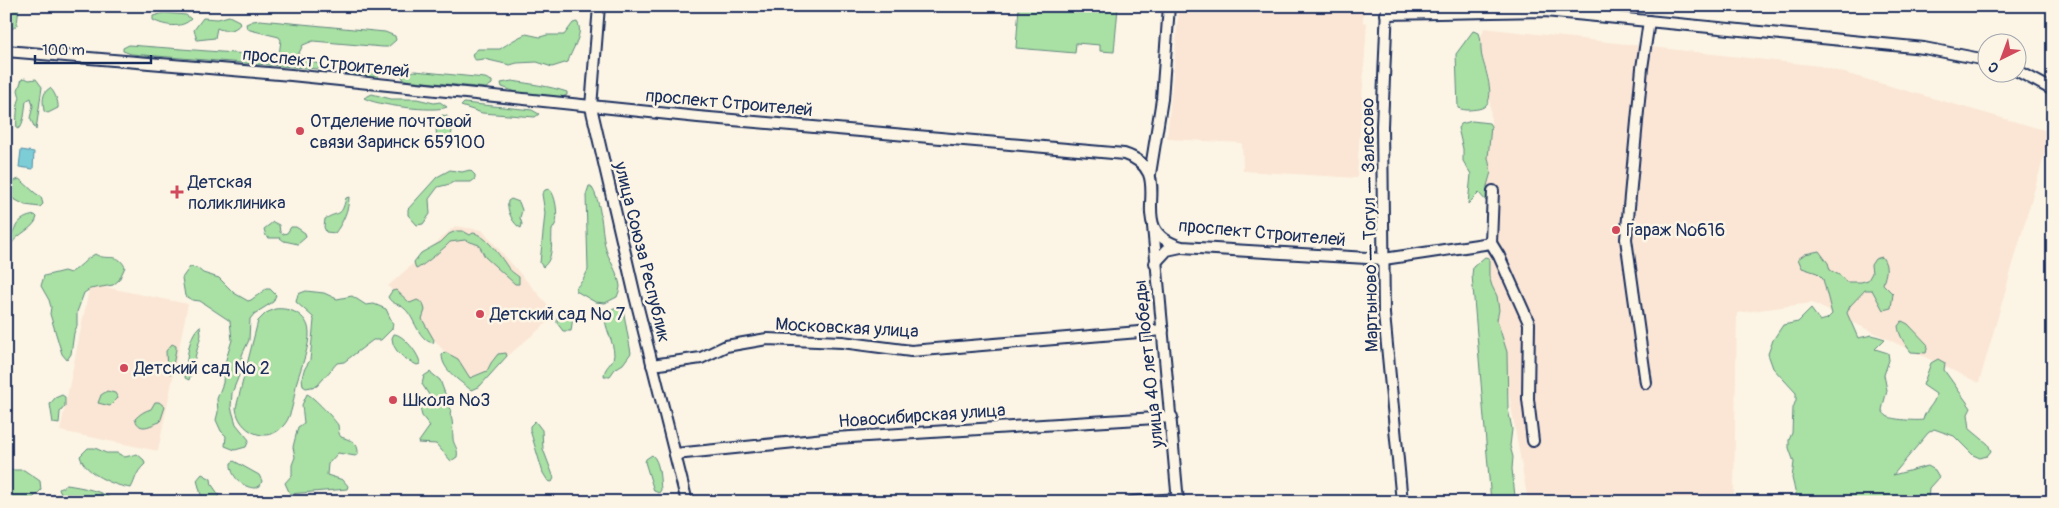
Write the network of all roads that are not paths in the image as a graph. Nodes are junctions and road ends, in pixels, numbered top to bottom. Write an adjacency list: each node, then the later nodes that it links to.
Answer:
1 (599, 6): 9 (street, улица Союза Республик)
2 (1169, 6): 10 (street)
3 (1387, 10): 4 (street); 17 (street, Мартыново — Тогул — Залесово)
4 (1649, 21): 6 (street); 21 (street)
5 (6, 51): 9 (street, проспект Строителей)
6 (1976, 58)
7 (2026, 75): 8 (street)
8 (2053, 90)
9 (591, 107): 11 (street, проспект Строителей); 20 (street, улица Союза Республик)
10 (1156, 132): 11 (street); 12 (street)
11 (1131, 156): 12 (street)
12 (1150, 175): 14 (street)
13 (1493, 192): 15 (street)
14 (1152, 222): 16 (street, проспект Строителей); 18 (street, улица 40 лет Победы)
15 (1490, 243): 17 (street, проспект Строителей); 23 (street)
16 (1182, 247): 17 (street, проспект Строителей); 18 (street)
17 (1384, 259): 28 (street, Мартыново — Тогул — Залесово)
18 (1155, 263): 19 (street, улица 40 лет Победы)
19 (1163, 330): 20 (street, Московская улица); 22 (street, улица 40 лет Победы)
20 (652, 365): 24 (street, улица Союза Республик)
21 (1646, 383)
22 (1172, 417): 24 (street, Новосибирская улица); 25 (street, улица 40 лет Победы)
23 (1533, 441)
24 (675, 454): 26 (street, улица Союза Республик)
25 (1178, 501): 27 (street)
26 (687, 502)
27 (1132, 502)
28 (1402, 502)

